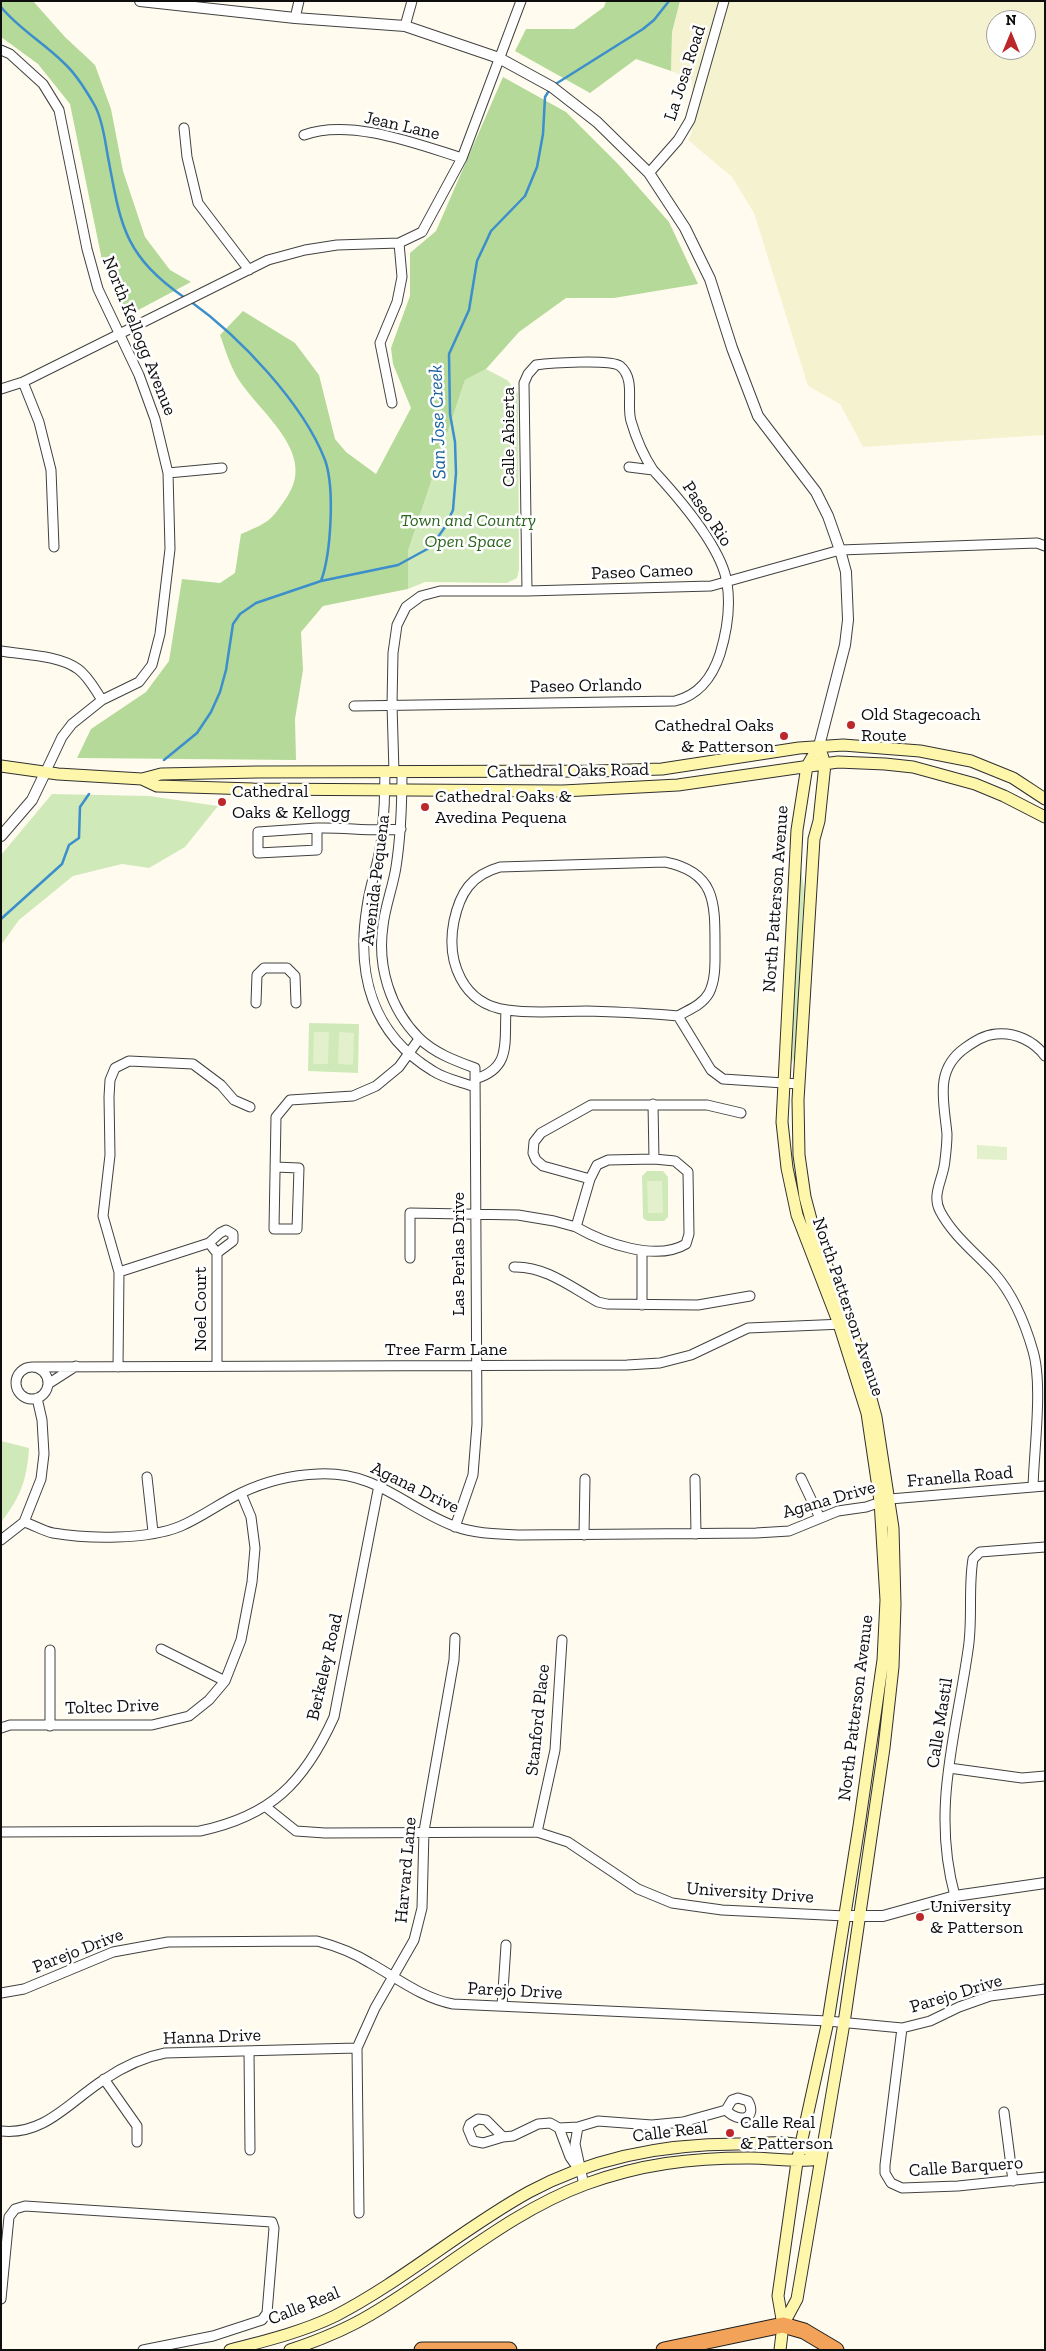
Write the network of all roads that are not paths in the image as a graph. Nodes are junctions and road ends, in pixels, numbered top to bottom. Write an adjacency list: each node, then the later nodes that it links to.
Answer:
1 (140, 1): 6 (street, North Patterson Avenue)
2 (299, 1): 6 (street)
3 (412, 1): 7 (street)
4 (521, 1): 9 (street)
5 (724, 1): 13 (street, La Josa Road)
6 (295, 18): 7 (street, North Patterson Avenue)
7 (405, 26): 9 (street, North Patterson Avenue)
8 (1, 50): 16 (street, North Kellogg Avenue)
9 (499, 58): 12 (street); 13 (street, North Patterson Avenue)
10 (184, 128): 15 (street)
11 (304, 135): 12 (street, Jean Lane)
12 (462, 158): 14 (street)
13 (650, 173): 27 (street, North Patterson Avenue)
14 (398, 243): 15 (street); 20 (street)
15 (249, 270): 16 (street)
16 (120, 335): 18 (street); 24 (street, North Kellogg Avenue)
17 (528, 374): 23 (street, Paseo Rio); 29 (street, Calle Abierta)
18 (23, 382): 19 (street); 26 (street)
19 (1, 389)
20 (392, 403)
21 (629, 467): 23 (street)
22 (222, 468): 24 (street)
23 (653, 470): 28 (street, Paseo Rio)
24 (168, 473): 31 (street, North Kellogg Avenue)
25 (1045, 546): 27 (street, Paseo Cameo)
26 (54, 548)
27 (840, 550): 28 (street, Paseo Cameo); 34 (street, North Patterson Avenue)
28 (727, 581): 29 (street, Paseo Cameo); 33 (street, Paseo Orlando)
29 (527, 591): 33 (street, Paseo Cameo)
30 (1, 651): 31 (street)
31 (102, 700): 39 (street, North Kellogg Avenue)
32 (354, 706): 33 (street, Paseo Orlando)
33 (392, 706): 38 (street, Paseo Cameo)
34 (820, 746): 35 (main road, North Patterson Avenue); 37 (main road, North Patterson Avenue); 38 (main road, Cathedral Oaks Road); 43 (main road, Cathedral Oaks Road)
35 (825, 764): 37 (main road, Cathedral Oaks Road); 44 (main road, Cathedral Oaks Road); 59 (main road, North Patterson Avenue)
36 (1, 766): 39 (main road, Cathedral Oaks Road)
37 (807, 766): 42 (main road, Cathedral Oaks Road); 58 (main road, North Patterson Avenue)
38 (394, 772): 40 (main road, Cathedral Oaks Road); 41 (street, Avenida Pequena); 42 (street, Avenida Pequena)
39 (45, 773): 40 (main road, Cathedral Oaks Road); 48 (street, North Kellogg Avenue)
40 (142, 779): 41 (main road, Cathedral Oaks Road)
41 (385, 790): 42 (main road, Cathedral Oaks Road); 47 (street, Avenida Pequena)
42 (402, 790): 46 (street, Avenida Pequena)
43 (1045, 799)
44 (1045, 817)
45 (317, 828): 45 (street); 47 (street)
46 (401, 829): 47 (street); 53 (street, Avenida Pequena)
47 (382, 831): 54 (street, Avenida Pequena)
48 (1, 836)
49 (256, 1003): 50 (street)
50 (296, 1003)
51 (506, 1010): 52 (street); 52 (street); 57 (street)
52 (678, 1016): 58 (street)
53 (419, 1038): 54 (street); 56 (street, Avenida Pequena)
54 (407, 1053): 57 (street, Avenida Pequena); 64 (street)
55 (1045, 1056): 89 (street)
56 (475, 1068): 57 (street, Las Perlas Drive)
57 (475, 1083): 66 (street, Las Perlas Drive)
58 (783, 1084): 59 (street); 76 (main road, North Patterson Avenue)
59 (799, 1084): 76 (main road, North Patterson Avenue)
60 (653, 1104): 62 (street); 63 (street); 65 (street)
61 (250, 1107): 73 (street)
62 (741, 1113)
63 (654, 1159): 65 (street); 69 (street)
64 (275, 1167): 64 (street)
65 (590, 1179): 67 (street)
66 (475, 1213): 67 (street); 71 (street); 80 (street, Las Perlas Drive)
67 (576, 1228): 69 (street)
68 (209, 1243): 70 (street, Noel Court); 70 (street, Noel Court); 73 (street, Noel Court)
69 (642, 1250): 75 (street)
70 (217, 1253): 79 (street, Noel Court)
71 (410, 1258)
72 (514, 1267): 75 (street)
73 (119, 1272): 78 (street)
74 (750, 1296): 75 (street)
75 (642, 1305)
76 (844, 1324): 80 (street, Tree Farm Lane); 92 (main road, North Patterson Avenue)
77 (76, 1366): 78 (street, Tree Farm Lane); 81 (street, Tree Farm Lane); 82 (street)
78 (118, 1366): 79 (street, Tree Farm Lane)
79 (217, 1366): 80 (street, Tree Farm Lane)
80 (475, 1366): 95 (street, Las Perlas Drive)
81 (34, 1367): 82 (street); 83 (street)
82 (48, 1384): 83 (street)
83 (38, 1398): 94 (street)
84 (147, 1477): 96 (street)
85 (801, 1478): 93 (street)
86 (585, 1479): 98 (street)
87 (695, 1479): 97 (street)
88 (379, 1485): 91 (street, Agana Drive); 95 (street, Agana Drive); 110 (street, Berkeley Road)
89 (1033, 1486): 90 (street, Franella Road); 92 (street, Franella Road)
90 (1045, 1486)
91 (241, 1493): 96 (street, Agana Drive); 105 (street, Toltec Drive)
92 (885, 1500): 93 (street, Agana Drive); 116 (main road, North Patterson Avenue); 117 (main road, North Patterson Avenue)
93 (820, 1518): 97 (street, Agana Drive)
94 (24, 1522): 96 (street, Agana Drive); 99 (street)
95 (455, 1527): 98 (street, Agana Drive)
96 (154, 1532)
97 (696, 1534): 98 (street, Agana Drive)
98 (584, 1535)
99 (1, 1540)
100 (1045, 1547): 108 (street, Calle Mastil)
101 (454, 1638): 111 (street, Harvard Lane)
102 (562, 1640): 113 (street, Stanford Place)
103 (161, 1649): 105 (street)
104 (50, 1650): 106 (street)
105 (225, 1681): 106 (street, Toltec Drive)
106 (50, 1726): 107 (street, Toltec Drive)
107 (1, 1728)
108 (949, 1768): 109 (street); 115 (street, Calle Mastil)
109 (1045, 1776)
110 (266, 1807): 111 (street, University Drive); 112 (street, Berkeley Road)
111 (424, 1831): 113 (street, University Drive); 119 (street, Harvard Lane)
112 (1, 1832)
113 (537, 1832): 116 (street, University Drive)
114 (1045, 1883): 115 (street, University Drive)
115 (955, 1896): 117 (street, University Drive)
116 (845, 1916): 117 (street, University Drive); 123 (main road, North Patterson Avenue)
117 (858, 1917): 124 (main road, North Patterson Avenue)
118 (506, 1945): 122 (street)
119 (393, 1977): 121 (street, Parejo Drive); 122 (street, Parejo Drive); 126 (street, Harvard Lane)
120 (1045, 1989): 125 (street, Parejo Drive)
121 (1, 1993)
122 (502, 2006): 123 (street, Parejo Drive)
123 (828, 2021): 124 (street, Parejo Drive); 136 (main road, North Patterson Avenue)
124 (844, 2023): 125 (street, Parejo Drive); 138 (main road, North Patterson Avenue)
125 (902, 2028): 142 (street, Calle Barquero)
126 (357, 2048): 127 (street, Hanna Drive); 144 (street, Harvard Lane)
127 (249, 2052): 128 (street, Hanna Drive); 137 (street)
128 (104, 2079): 133 (street, Hanna Drive); 135 (street)
129 (726, 2110): 131 (street)
130 (1004, 2112): 142 (street)
131 (578, 2127): 132 (street); 140 (street)
132 (559, 2128): 134 (street); 140 (street)
133 (1, 2131)
134 (503, 2137)
135 (137, 2142)
136 (801, 2146): 138 (main road); 139 (main road, North Patterson Avenue); 140 (main road, Calle Real)
137 (250, 2150)
138 (820, 2159): 139 (main road, Calle Real); 147 (main road, North Patterson Avenue)
139 (797, 2162): 143 (main road, Calle Real); 147 (main road, North Patterson Avenue)
140 (579, 2170): 143 (street); 149 (main road, Calle Real)
141 (1045, 2177): 142 (street, Calle Barquero)
142 (1013, 2181)
143 (584, 2185): 150 (main road, Calle Real)
144 (359, 2213)
145 (3, 2263): 146 (street); 148 (street)
146 (1, 2299)
147 (783, 2325): 153 (highway); 154 (main road, North Patterson Avenue); 155 (highway)
148 (143, 2350)
149 (230, 2350)
150 (290, 2350)
151 (422, 2350): 152 (highway)
152 (509, 2350)
153 (664, 2350)
154 (780, 2350)
155 (836, 2350)

